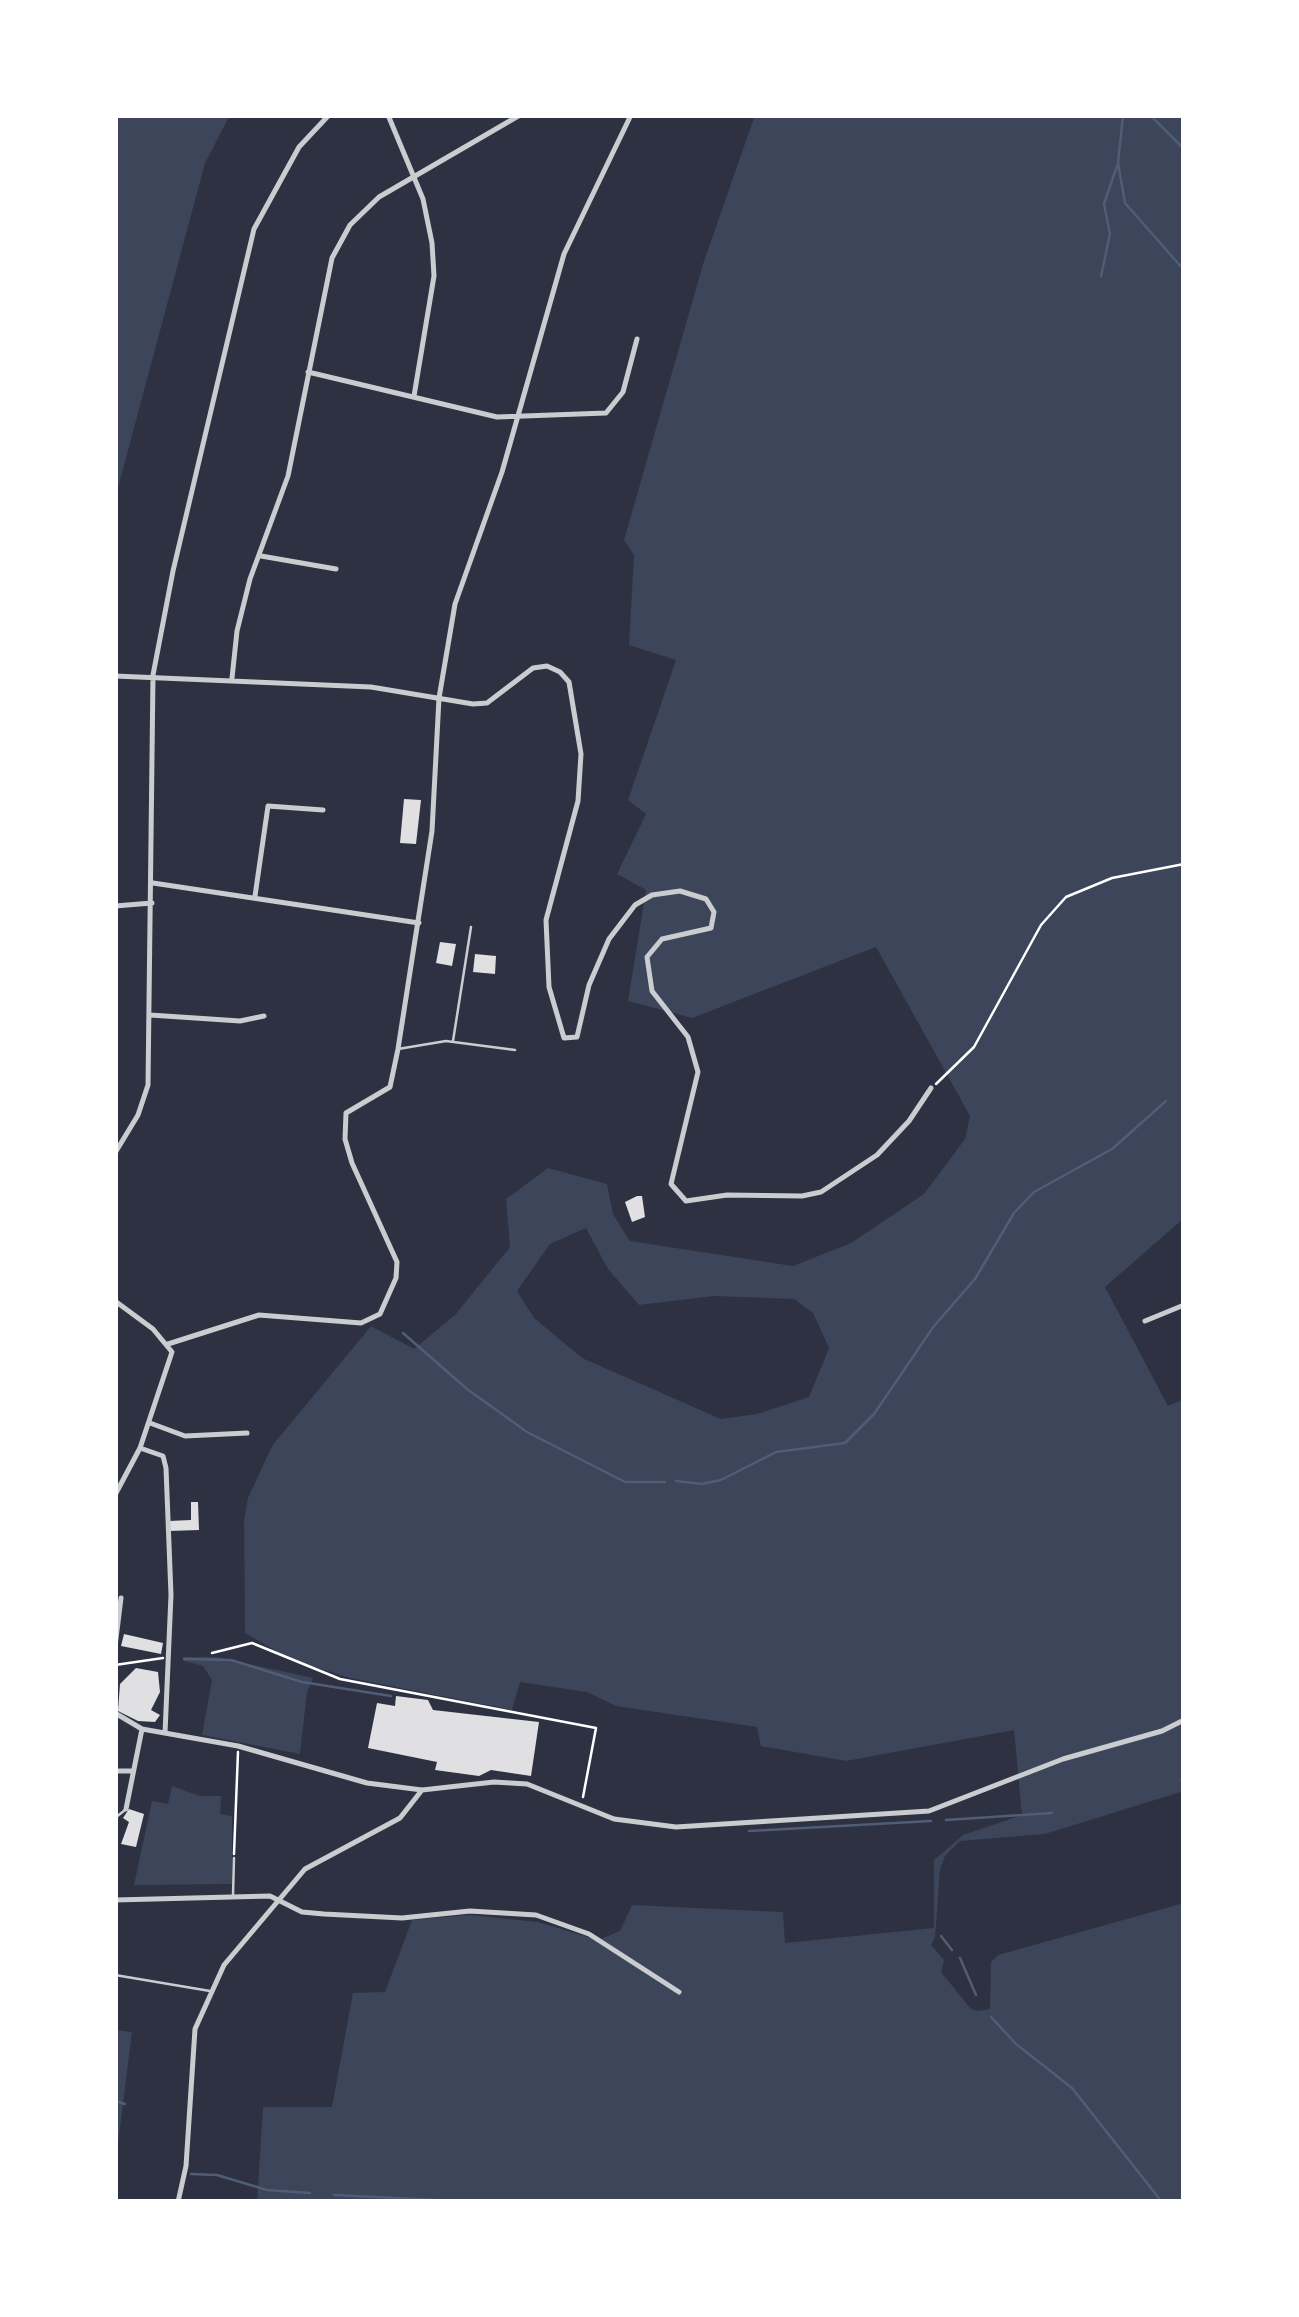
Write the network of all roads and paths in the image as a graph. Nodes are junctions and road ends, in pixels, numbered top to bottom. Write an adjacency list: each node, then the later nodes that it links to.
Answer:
1 (329, 115): 12 (street)
2 (388, 115): 5 (street)
3 (520, 115): 5 (street)
4 (631, 115): 9 (street)
5 (413, 173): 7 (street); 8 (street)
6 (636, 339): 9 (street)
7 (308, 372): 8 (street); 10 (street)
8 (414, 396): 9 (street)
9 (517, 418): 15 (street)
10 (259, 556): 11 (street); 14 (street)
11 (336, 569)
12 (153, 675): 13 (street); 14 (street); 18 (street)
13 (115, 676)
14 (232, 678): 15 (street)
15 (439, 698): 22 (street); 29 (street)
16 (324, 810): 19 (street)
17 (1184, 864): 29 (path)
18 (153, 883): 19 (street); 20 (street)
19 (255, 896): 22 (street)
20 (152, 903): 21 (street); 24 (street)
21 (115, 906)
22 (419, 923): 27 (street)
23 (471, 927): 26 (lane)
24 (150, 1015): 25 (street); 30 (street)
25 (264, 1016)
26 (453, 1042): 27 (lane); 28 (lane)
27 (398, 1049): 34 (street)
28 (514, 1050)
29 (931, 1088)
30 (115, 1153)
31 (115, 1302): 34 (street)
32 (1184, 1305): 33 (street)
33 (1145, 1321)
34 (168, 1344): 35 (street)
35 (150, 1423): 36 (street); 37 (street)
36 (247, 1433)
37 (140, 1448): 38 (street); 42 (street)
38 (115, 1494)
39 (121, 1598): 40 (street)
40 (115, 1647)
41 (212, 1654): 52 (path)
42 (170, 1657): 43 (path); 47 (street)
43 (115, 1665)
44 (115, 1713): 46 (street)
45 (1184, 1720): 52 (street)
46 (142, 1729): 47 (street); 50 (street)
47 (166, 1734): 48 (street)
48 (238, 1746): 51 (street); 55 (path)
49 (115, 1771): 50 (street)
50 (131, 1771): 53 (street)
51 (422, 1790): 52 (street); 58 (street)
52 (582, 1804)
53 (126, 1809): 54 (lane)
54 (115, 1818)
55 (234, 1858): 56 (lane)
56 (233, 1897): 57 (street); 58 (street)
57 (115, 1900)
58 (282, 1900): 60 (street); 61 (street)
59 (115, 1975): 60 (lane)
60 (210, 1991): 62 (street)
61 (679, 1992)
62 (178, 2202)

